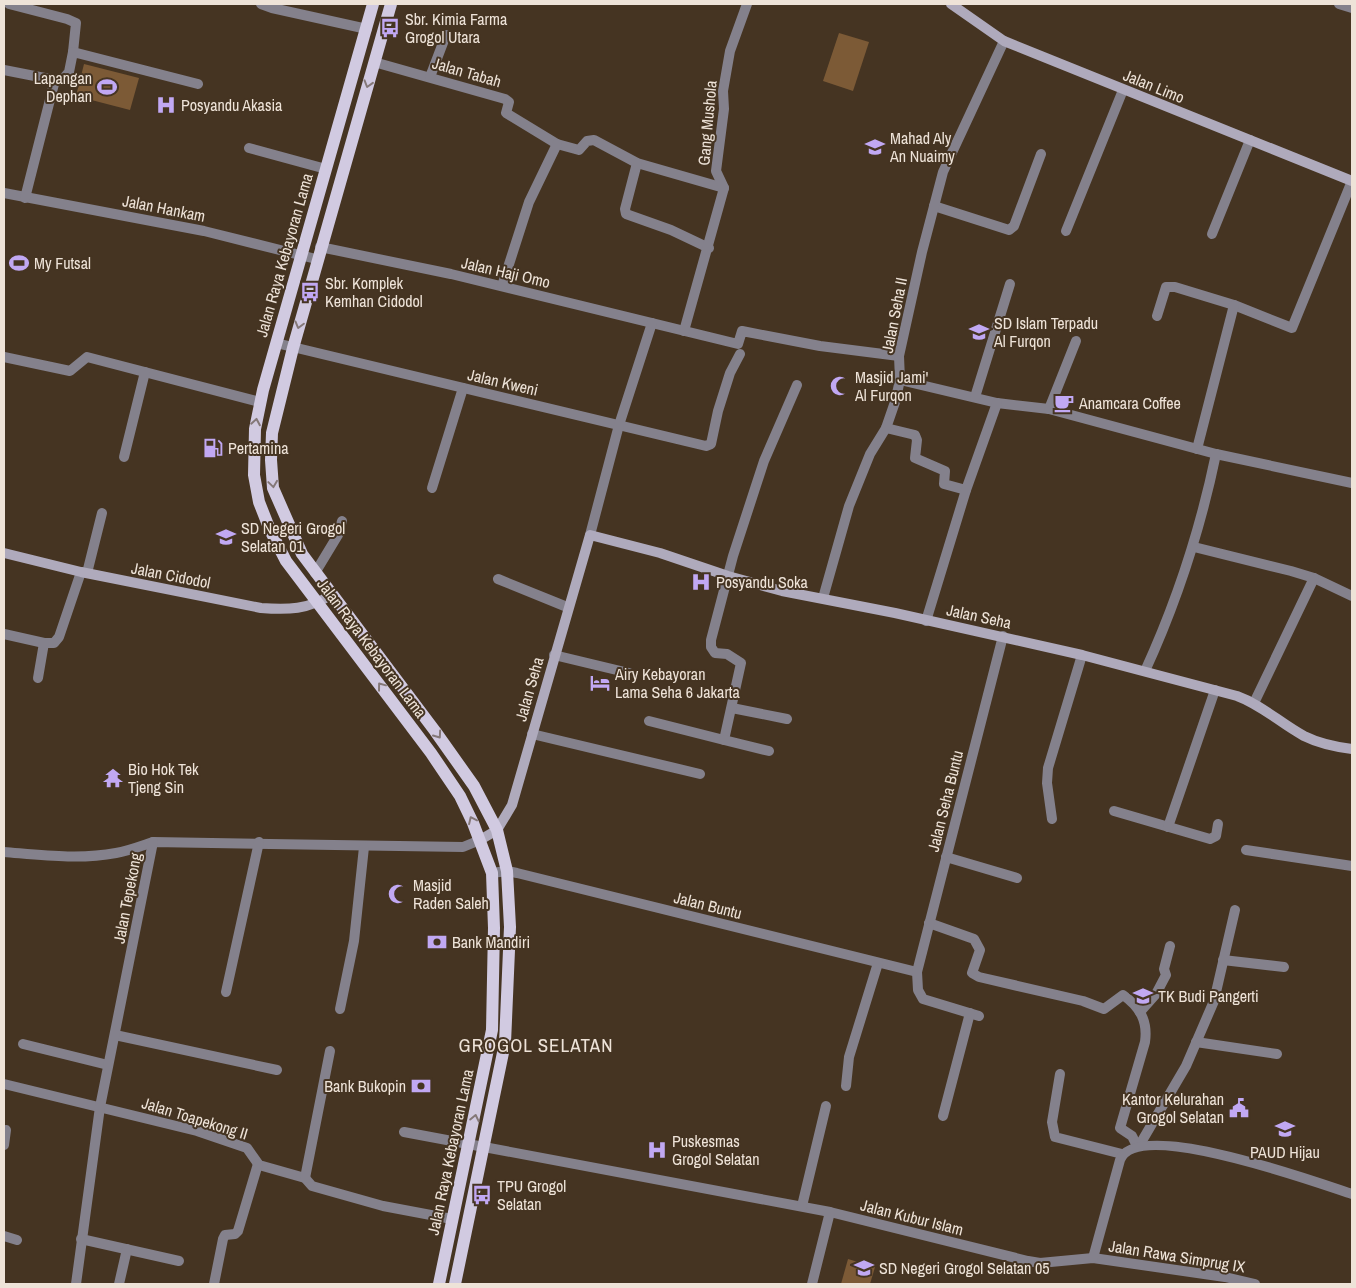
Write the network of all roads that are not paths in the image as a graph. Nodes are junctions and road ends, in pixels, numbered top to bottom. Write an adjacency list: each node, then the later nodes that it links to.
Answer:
1 (9, 4): 12 (street)
2 (261, 4): 9 (street)
3 (374, 4): 9 (main road, Jalan Raya Kebayoran Lama)
4 (391, 4): 13 (main road, Jalan Raya Kebayoran Lama)
5 (748, 4): 26 (street, Gang Mushola)
6 (951, 4): 11 (street, Jalan Limo)
7 (1339, 4): 8 (street)
8 (1352, 8)
9 (367, 29): 24 (main road, Jalan Raya Kebayoran Lama)
10 (446, 35): 15 (street)
11 (1004, 41): 18 (street, Jalan Limo); 29 (street, Jalan Seha II)
12 (74, 52): 16 (street); 17 (street)
13 (374, 62): 15 (street, Jalan Tabah); 33 (main road, Jalan Raya Kebayoran Lama, one-way to 33)
14 (4, 70): 16 (street)
15 (430, 76): 20 (street, Jalan Tabah)
16 (55, 80): 28 (street)
17 (198, 84)
18 (1123, 90): 19 (street, Jalan Limo); 30 (street)
19 (1250, 140): 25 (street, Jalan Limo); 31 (street)
20 (557, 144): 23 (street, Jalan Tabah); 36 (street)
21 (249, 148): 24 (street)
22 (1041, 154): 29 (street)
23 (637, 163): 26 (street, Jalan Tabah); 32 (street)
24 (326, 169): 34 (main road, Jalan Raya Kebayoran Lama)
25 (1352, 181): 37 (street)
26 (724, 188): 32 (street)
27 (4, 193): 28 (street, Jalan Hankam)
28 (25, 198): 34 (street, Jalan Hankam)
29 (934, 206): 45 (street, Jalan Seha II)
30 (1066, 231)
31 (1212, 234)
32 (709, 248): 40 (street)
33 (318, 253): 34 (street, Jalan Hankam); 36 (street, Jalan Haji Omo); 43 (main road, Jalan Raya Kebayoran Lama, one-way to 43)
34 (300, 255): 42 (main road, Jalan Raya Kebayoran Lama)
35 (1010, 284): 51 (street)
36 (502, 286): 39 (street, Jalan Haji Omo)
37 (1234, 305): 38 (street); 57 (street)
38 (1157, 316)
39 (652, 323): 40 (street, Jalan Haji Omo); 55 (street)
40 (684, 332): 45 (street, Jalan Haji Omo)
41 (1076, 341): 54 (street)
42 (276, 343): 43 (street, Jalan Kweni); 52 (main road, Jalan Raya Kebayoran Lama)
43 (293, 348): 50 (street, Jalan Kweni); 69 (main road, Jalan Raya Kebayoran Lama, one-way to 69)
44 (740, 354): 55 (street, Jalan Kweni)
45 (899, 356): 48 (street, Jalan Seha II)
46 (4, 357): 47 (street)
47 (145, 372): 52 (street); 59 (street)
48 (900, 380): 51 (street); 56 (street, Jalan Seha II)
49 (797, 385): 70 (street)
50 (463, 388): 55 (street, Jalan Kweni); 61 (street)
51 (975, 397): 53 (street)
52 (260, 402): 76 (main road, Jalan Raya Kebayoran Lama, one-way to 52)
53 (997, 403): 54 (street); 62 (street)
54 (1049, 409): 57 (street)
55 (619, 425): 65 (street, Jalan Seha)
56 (886, 428): 62 (street); 75 (street, Jalan Seha II)
57 (1197, 449): 58 (street)
58 (1216, 454): 60 (street); 66 (street)
59 (124, 457)
60 (1352, 483)
61 (432, 488)
62 (966, 490): 78 (street)
63 (102, 513): 68 (street)
64 (342, 521): 69 (street)
65 (590, 535): 70 (street, Jalan Seha); 77 (street, Jalan Seha)
66 (1194, 548): 71 (street); 84 (street)
67 (4, 553): 68 (street, Jalan Cidodol)
68 (84, 573): 76 (street, Jalan Cidodol); 81 (street)
69 (315, 573): 73 (main road, Jalan Raya Kebayoran Lama)
70 (728, 576): 75 (street, Jalan Seha); 89 (street)
71 (1314, 578): 74 (street); 88 (street)
72 (498, 579): 77 (street)
73 (332, 594): 76 (street, Jalan Cidodol); 101 (main road, Jalan Raya Kebayoran Lama, one-way to 101)
74 (1352, 596)
75 (823, 598): 78 (street, Jalan Seha)
76 (318, 604): 102 (main road, Jalan Raya Kebayoran Lama, one-way to 76)
77 (568, 607): 82 (street, Jalan Seha)
78 (926, 621): 80 (street, Jalan Seha)
79 (4, 634): 81 (street)
80 (1003, 636): 83 (street, Jalan Seha); 108 (street, Jalan Seha Buntu)
81 (44, 643): 86 (street)
82 (554, 655): 85 (street); 92 (street, Jalan Seha)
83 (1082, 655): 84 (street, Jalan Seha); 98 (street)
84 (1145, 671): 87 (street, Jalan Seha)
85 (629, 673)
86 (38, 678)
87 (1215, 690): 88 (street, Jalan Seha); 100 (street)
88 (1254, 703): 94 (street, Jalan Seha)
89 (732, 708): 90 (street); 93 (street)
90 (787, 719)
91 (649, 721): 93 (street)
92 (532, 734): 96 (street); 101 (street, Jalan Seha)
93 (724, 740): 95 (street)
94 (1352, 750)
95 (769, 751)
96 (700, 774)
97 (1114, 811): 100 (street)
98 (1052, 819)
99 (1218, 824): 100 (street)
100 (1168, 828)
101 (497, 830): 102 (street, Jalan Seha); 110 (main road, Jalan Raya Kebayoran Lama)
102 (480, 840): 105 (street, Jalan Tepekong); 111 (main road, Jalan Raya Kebayoran Lama)
103 (153, 842): 104 (street, Jalan Tepekong); 107 (street); 123 (street, Jalan Tepekong)
104 (259, 842): 105 (street, Jalan Tepekong); 120 (street)
105 (364, 847): 121 (street)
106 (1246, 850): 109 (street)
107 (4, 852)
108 (946, 858): 112 (street); 114 (street, Jalan Seha Buntu)
109 (1352, 866)
110 (507, 871): 111 (street, Jalan Buntu); 117 (street, Jalan Buntu); 133 (main road, Jalan Raya Kebayoran Lama)
111 (492, 873): 131 (main road, Jalan Raya Kebayoran Lama)
112 (1017, 878)
113 (1235, 910): 116 (street)
114 (929, 923): 119 (street, Jalan Seha Buntu); 122 (street)
115 (1170, 946): 122 (street)
116 (1223, 960): 118 (street); 124 (street)
117 (878, 963): 119 (street, Jalan Buntu); 134 (street)
118 (1284, 967)
119 (917, 972): 137 (street)
120 (226, 992)
121 (340, 1009)
122 (1140, 1012): 142 (street)
123 (115, 1035): 128 (street, Jalan Tepekong); 129 (street)
124 (1196, 1042): 127 (street); 142 (street)
125 (24, 1044): 128 (street)
126 (330, 1050): 146 (street)
127 (1277, 1054)
128 (108, 1066): 136 (street, Jalan Tepekong)
129 (277, 1070)
130 (1060, 1074): 144 (street)
131 (482, 1083): 133 (main road); 141 (main road, Jalan Raya Kebayoran Lama, one-way to 131)
132 (4, 1084): 136 (street, Jalan Toapekong II)
133 (496, 1086): 143 (main road, Jalan Raya Kebayoran Lama)
134 (846, 1086)
135 (826, 1106): 148 (street)
136 (100, 1107): 145 (street, Jalan Toapekong II); 152 (street, Jalan Tepekong)
137 (943, 1116)
138 (6, 1130): 140 (street)
139 (404, 1132): 141 (street, Jalan Kubur Islam)
140 (4, 1145)
141 (469, 1145): 143 (street, Jalan Kubur Islam); 150 (main road, Jalan Raya Kebayoran Lama)
142 (1138, 1146): 144 (street); 147 (street)
143 (484, 1148): 148 (street, Jalan Kubur Islam); 156 (main road, Jalan Raya Kebayoran Lama)
144 (1122, 1154): 157 (street)
145 (258, 1164): 146 (street); 161 (street)
146 (305, 1178): 150 (street)
147 (1352, 1194)
148 (802, 1206): 149 (street, Jalan Kubur Islam)
149 (830, 1212): 157 (street, Jalan Kubur Islam); 164 (street)
150 (452, 1219): 154 (main road, Jalan Raya Kebayoran Lama)
151 (4, 1236): 153 (street)
152 (82, 1239): 155 (street); 159 (street, Jalan Tepekong)
153 (17, 1240)
154 (446, 1249): 156 (main road); 162 (main road, Jalan Raya Kebayoran Lama)
155 (127, 1250): 158 (street); 160 (street)
156 (461, 1252): 163 (main road, Jalan Raya Kebayoran Lama)
157 (1093, 1258): 165 (street, Jalan Rawa Simprug IX)
158 (179, 1261)
159 (76, 1284)
160 (119, 1284)
161 (214, 1284)
162 (439, 1284)
163 (455, 1284)
164 (812, 1284)
165 (1255, 1284)

